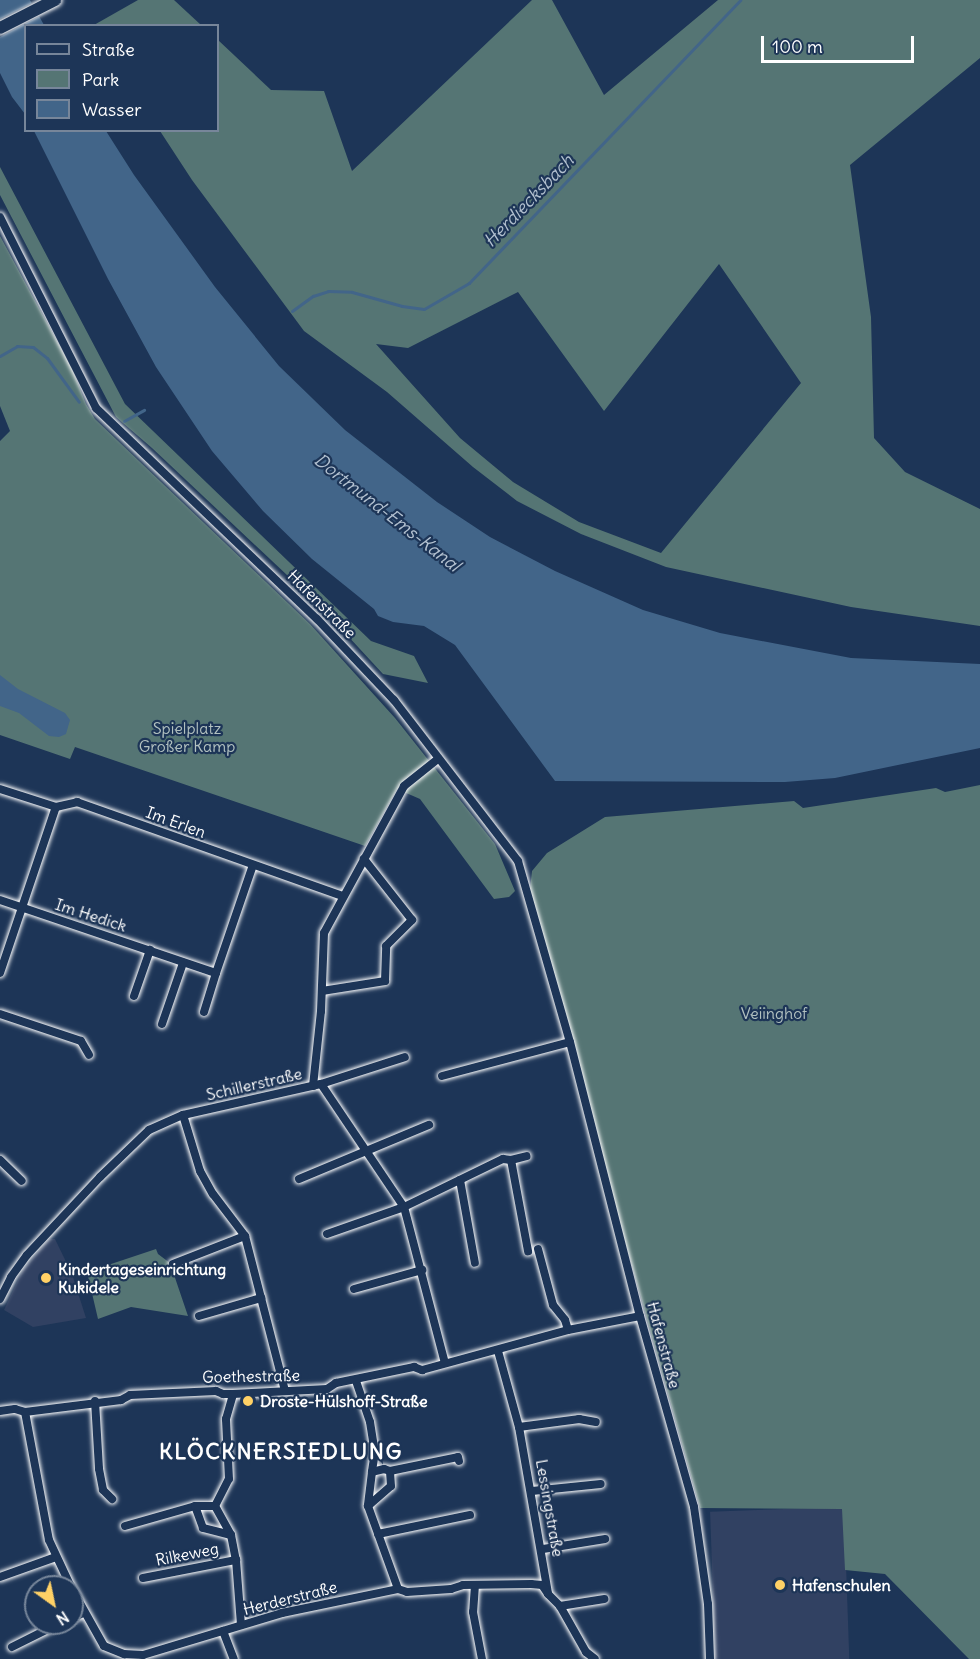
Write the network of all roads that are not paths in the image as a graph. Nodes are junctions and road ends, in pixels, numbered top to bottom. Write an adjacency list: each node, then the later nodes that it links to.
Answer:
1 (55, 0): 2 (main road)
2 (0, 28)
3 (0, 218): 4 (street, Hafenstraße)
4 (438, 759): 7 (street); 21 (street, Hafenstraße)
5 (0, 789): 6 (street, Im Erlen)
6 (56, 807): 8 (street, Im Erlen); 11 (street)
7 (364, 859): 9 (street); 16 (street)
8 (253, 866): 9 (street, Im Erlen); 15 (street)
9 (342, 896): 16 (street)
10 (0, 900): 11 (street, Im Hedick)
11 (23, 908): 12 (street, Im Hedick); 14 (street)
12 (150, 950): 13 (street, Im Hedick); 17 (street)
13 (183, 963): 15 (street, Im Hedick); 20 (street)
14 (0, 973)
15 (216, 973): 18 (street)
16 (322, 991): 25 (street)
17 (134, 996)
18 (204, 1012)
19 (0, 1014): 22 (street)
20 (162, 1024)
21 (570, 1042): 24 (street); 47 (street, Hafenstraße)
22 (89, 1055)
23 (405, 1057): 25 (street)
24 (442, 1076)
25 (317, 1085): 26 (street, Schillerstraße); 28 (street, Schillerstraße)
26 (183, 1115): 37 (street); 45 (street, Schillerstraße)
27 (429, 1125): 28 (street)
28 (368, 1152): 32 (street); 35 (street, Schillerstraße)
29 (527, 1156): 31 (street)
30 (0, 1160): 34 (street)
31 (511, 1160): 33 (street); 39 (street)
32 (299, 1179)
33 (460, 1180): 35 (street); 40 (street)
34 (22, 1181)
35 (404, 1207): 36 (street); 42 (street, Schillerstraße)
36 (327, 1234)
37 (245, 1236): 41 (street); 44 (street)
38 (538, 1249): 48 (street)
39 (528, 1251)
40 (474, 1263)
41 (173, 1264)
42 (422, 1270): 43 (street); 50 (street, Schillerstraße)
43 (354, 1289)
44 (261, 1298): 46 (street); 52 (street)
45 (0, 1299)
46 (200, 1316)
47 (640, 1316): 48 (street, Goethestraße); 92 (street, Hafenstraße)
48 (568, 1330): 49 (street, Goethestraße)
49 (498, 1351): 50 (street, Goethestraße); 58 (street, Lessingstraße)
50 (445, 1364): 51 (street, Goethestraße)
51 (356, 1381): 52 (street, Goethestraße); 61 (street)
52 (285, 1391): 53 (street, Goethestraße)
53 (233, 1394): 54 (street, Goethestraße); 66 (street)
54 (95, 1401): 56 (street, Goethestraße); 64 (street)
55 (0, 1411): 56 (street, Goethestraße)
56 (25, 1412): 74 (street, Herderstraße)
57 (596, 1422): 58 (street)
58 (519, 1427): 63 (street, Lessingstraße)
59 (459, 1461): 60 (street)
60 (390, 1471): 61 (street); 67 (street)
61 (372, 1472): 67 (street)
62 (601, 1484): 63 (street)
63 (532, 1491): 73 (street, Lessingstraße)
64 (112, 1499)
65 (195, 1506): 66 (street); 69 (street); 71 (street)
66 (215, 1506): 71 (street)
67 (368, 1506): 70 (street)
68 (470, 1515): 70 (street)
69 (124, 1526)
70 (378, 1534): 80 (street)
71 (231, 1535): 75 (street)
72 (605, 1539): 73 (street)
73 (543, 1549): 81 (street, Lessingstraße)
74 (57, 1557): 76 (street, Herderstraße); 77 (street)
75 (236, 1560): 78 (street, Rilkeweg); 85 (street)
76 (65, 1575)
77 (0, 1577)
78 (143, 1578)
79 (475, 1585): 80 (street, Herderstraße); 81 (street, Herderstraße); 90 (street)
80 (398, 1589): 85 (street, Herderstraße)
81 (548, 1594): 83 (street)
82 (604, 1599): 83 (street)
83 (560, 1606): 91 (street)
84 (84, 1615): 86 (street, Herderstraße)
85 (241, 1625): 86 (street, Herderstraße)
86 (223, 1631): 89 (street)
87 (36, 1635): 88 (street)
88 (12, 1647)
89 (234, 1659)
90 (482, 1659)
91 (595, 1659)
92 (710, 1659)

